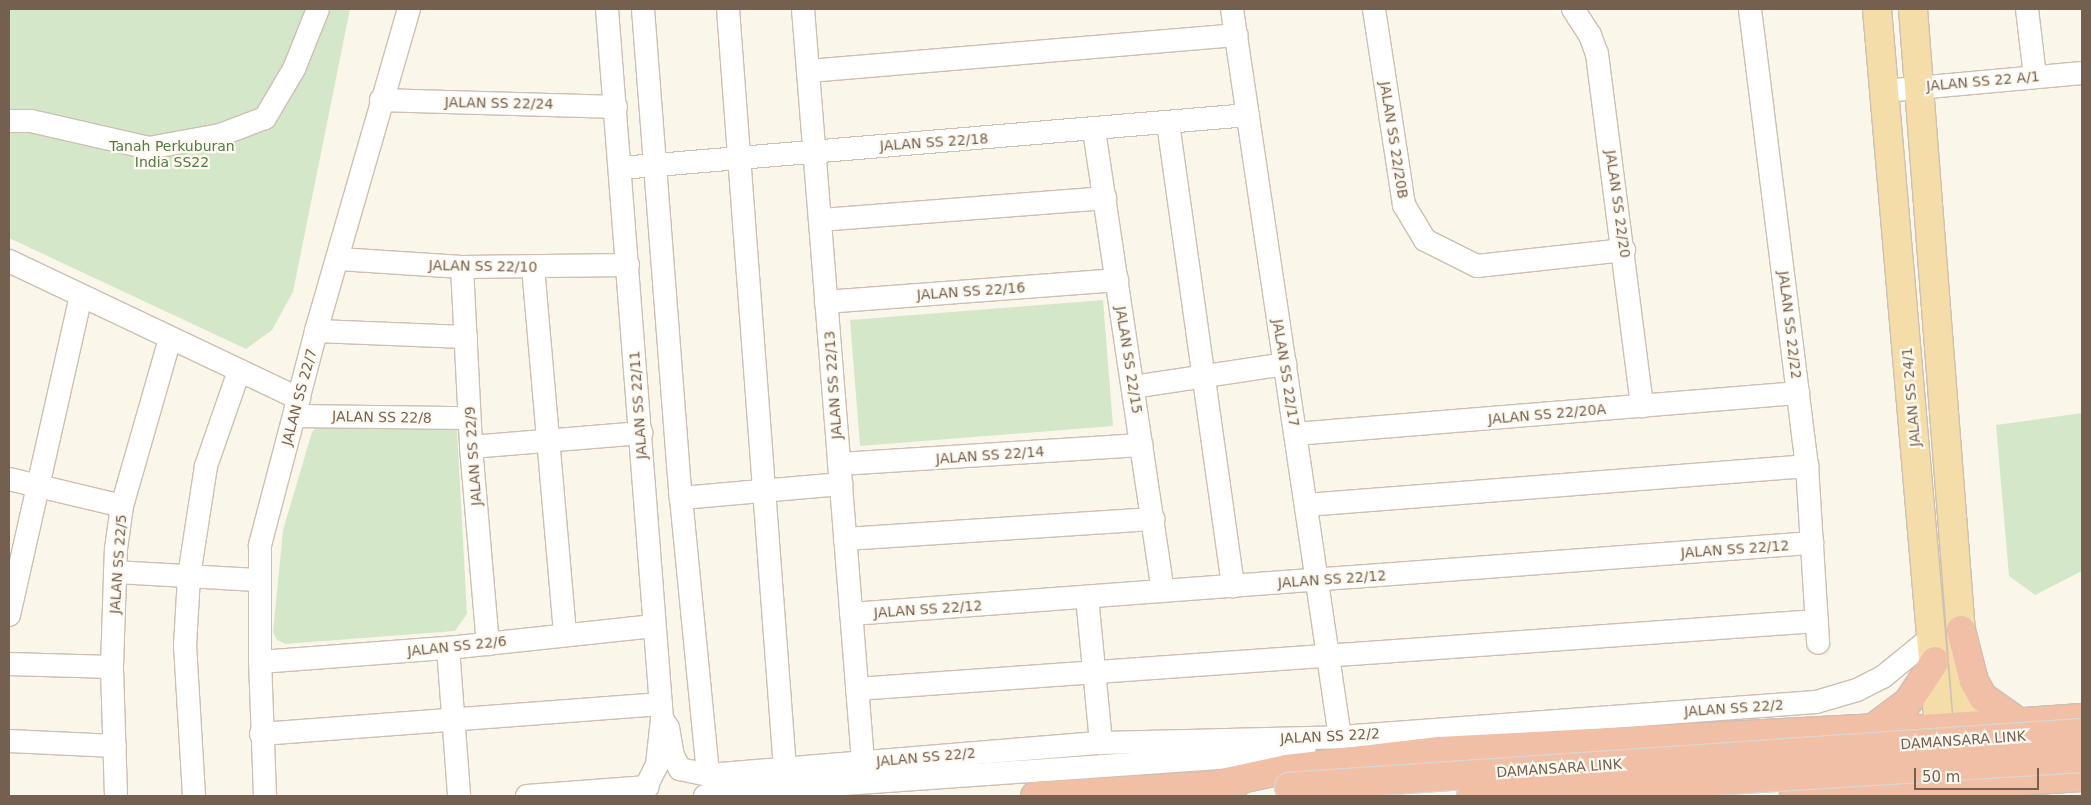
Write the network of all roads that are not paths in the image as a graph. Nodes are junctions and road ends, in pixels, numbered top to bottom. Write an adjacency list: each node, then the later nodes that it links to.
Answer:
1 (318, 9): 23 (street)
2 (409, 9): 20 (street, JALAN SS 22/7)
3 (608, 9): 21 (street, JALAN SS 22/11)
4 (643, 9): 28 (street)
5 (728, 9): 27 (street)
6 (803, 9): 15 (street, JALAN SS 22/13)
7 (1232, 9): 14 (street, JALAN SS 22/17)
8 (1374, 9): 32 (street, JALAN SS 22/20B)
9 (1573, 9): 32 (street, JALAN SS 22/20)
10 (1750, 9): 48 (street, JALAN SS 22/22)
11 (1877, 9): 19 (main road, JALAN SS 24/1)
12 (1913, 9): 18 (main road)
13 (2027, 9): 17 (street)
14 (1236, 35): 15 (street); 22 (street, JALAN SS 22/17)
15 (808, 71): 26 (street, JALAN SS 22/13)
16 (2082, 73): 17 (street, JALAN SS 22 A/1)
17 (2035, 76): 18 (street, JALAN SS 22 A/1)
18 (1919, 87): 19 (street, JALAN SS 22 A/1); 78 (main road)
19 (1884, 90): 82 (main road, JALAN SS 24/1)
20 (381, 100): 21 (street, JALAN SS 22/24); 33 (street, JALAN SS 22/7)
21 (616, 107): 29 (street, JALAN SS 22/11)
22 (1248, 115): 24 (street, JALAN SS 22/18); 44 (street, JALAN SS 22/17)
23 (9, 122)
24 (1168, 122): 25 (street, JALAN SS 22/18); 46 (street)
25 (1094, 130): 26 (street, JALAN SS 22/18); 30 (street, JALAN SS 22/15)
26 (814, 151): 27 (street, JALAN SS 22/18); 31 (street, JALAN SS 22/13)
27 (739, 158): 28 (street, JALAN SS 22/18); 61 (street)
28 (654, 165): 29 (street, JALAN SS 22/18); 62 (street)
29 (621, 168): 35 (street, JALAN SS 22/11)
30 (1104, 198): 31 (street); 38 (street, JALAN SS 22/15)
31 (820, 220): 40 (street, JALAN SS 22/13)
32 (1624, 250): 49 (street, JALAN SS 22/20)
33 (339, 259): 36 (street, JALAN SS 22/10); 41 (street, JALAN SS 22/7)
34 (10, 266): 39 (street)
35 (628, 266): 37 (street, JALAN SS 22/10); 52 (street, JALAN SS 22/11)
36 (462, 267): 37 (street, JALAN SS 22/10); 42 (street, JALAN SS 22/9)
37 (534, 267): 54 (street)
38 (1117, 280): 40 (street, JALAN SS 22/16); 47 (street, JALAN SS 22/15)
39 (81, 296): 43 (street); 60 (street)
40 (826, 302): 58 (street, JALAN SS 22/13)
41 (316, 331): 42 (street); 50 (street, JALAN SS 22/7)
42 (466, 337): 51 (street, JALAN SS 22/9)
43 (170, 339): 45 (street); 64 (street, JALAN SS 22/5)
44 (1285, 364): 46 (street); 53 (street, JALAN SS 22/17)
45 (239, 371): 50 (street); 69 (street)
46 (1204, 376): 47 (street); 72 (street)
47 (1133, 387): 55 (street, JALAN SS 22/15)
48 (1798, 393): 49 (street, JALAN SS 22/20A); 57 (street, JALAN SS 22/22)
49 (1642, 406): 53 (street, JALAN SS 22/20A)
50 (297, 408): 51 (street, JALAN SS 22/8); 70 (street, JALAN SS 22/7)
51 (469, 418): 56 (street, JALAN SS 22/9)
52 (640, 433): 54 (street); 77 (street, JALAN SS 22/11)
53 (1295, 434): 63 (street, JALAN SS 22/17)
54 (548, 441): 56 (street); 79 (street)
55 (1141, 445): 58 (street, JALAN SS 22/14); 65 (street, JALAN SS 22/15)
56 (471, 447): 80 (street, JALAN SS 22/9)
57 (1807, 466): 63 (street); 67 (street, JALAN SS 22/22)
58 (840, 474): 61 (street, JALAN SS 22/14); 66 (street, JALAN SS 22/13)
59 (9, 479): 60 (street)
60 (38, 486): 64 (street); 76 (street)
61 (764, 491): 62 (street, JALAN SS 22/14); 105 (street)
62 (681, 498): 110 (street)
63 (1306, 505): 71 (street, JALAN SS 22/17)
64 (122, 506): 68 (street, JALAN SS 22/5)
65 (1152, 519): 66 (street); 73 (street, JALAN SS 22/15)
66 (845, 539): 75 (street, JALAN SS 22/13)
67 (1812, 543): 71 (street, JALAN SS 22/12); 83 (street, JALAN SS 22/22)
68 (116, 572): 69 (street); 86 (street, JALAN SS 22/5)
69 (189, 576): 70 (street); 113 (street)
70 (259, 580): 84 (street, JALAN SS 22/7)
71 (1317, 580): 72 (street, JALAN SS 22/12); 83 (street, JALAN SS 22/17)
72 (1234, 586): 73 (street, JALAN SS 22/12)
73 (1163, 591): 74 (street, JALAN SS 22/12)
74 (1088, 597): 75 (street, JALAN SS 22/12); 87 (street)
75 (851, 614): 88 (street, JALAN SS 22/13)
76 (9, 615)
77 (654, 626): 79 (street, JALAN SS 22/6); 89 (street, JALAN SS 22/11)
78 (1961, 630): 91 (highway); 93 (main road)
79 (564, 635): 80 (street, JALAN SS 22/6)
80 (488, 644): 81 (street, JALAN SS 22/6)
81 (448, 648): 84 (street, JALAN SS 22/6); 90 (street)
82 (1934, 649): 94 (highway); 95 (main road, JALAN SS 24/1); 98 (street, JALAN SS 22/2)
83 (1328, 658): 87 (street); 98 (street, JALAN SS 22/17)
84 (260, 662): 97 (street, JALAN SS 22/7)
85 (9, 664): 86 (street)
86 (112, 667): 101 (street, JALAN SS 22/5)
87 (1095, 673): 88 (street); 100 (street)
88 (857, 689): 104 (street, JALAN SS 22/13)
89 (661, 711): 90 (street); 110 (street); 111 (street, JALAN SS 22/11)
90 (454, 719): 97 (street); 115 (street)
91 (2020, 723): 92 (highway); 93 (highway)
92 (2078, 723): 106 (highway); 108 (highway, DAMANSARA LINK, bridge)
93 (1968, 726): 95 (highway); 107 (main road)
94 (1873, 728): 95 (highway); 96 (highway)
95 (1939, 728): 109 (main road, JALAN SS 24/1)
96 (1784, 733): 102 (highway); 119 (highway)
97 (261, 734): 114 (street, JALAN SS 22/7)
98 (1340, 737): 100 (street, JALAN SS 22/2)
99 (9, 740): 101 (street)
100 (1101, 743): 104 (street, JALAN SS 22/2)
101 (115, 746): 112 (street, JALAN SS 22/5)
102 (1438, 751): 108 (highway); 110 (street)
103 (2082, 758): 118 (highway, DAMANSARA LINK, bridge)
104 (863, 762): 105 (street, JALAN SS 22/2)
105 (785, 769): 110 (street, JALAN SS 22/2)
106 (2070, 778): 107 (highway)
107 (1973, 783): 109 (highway)
108 (1218, 784): 117 (highway, DAMANSARA LINK)
109 (1945, 785): 119 (highway)
110 (706, 786)
111 (644, 792): 116 (street)
112 (116, 796)
113 (194, 796)
114 (265, 796)
115 (459, 796)
116 (526, 796)
117 (1035, 796)
118 (1471, 796)
119 (1792, 796)

